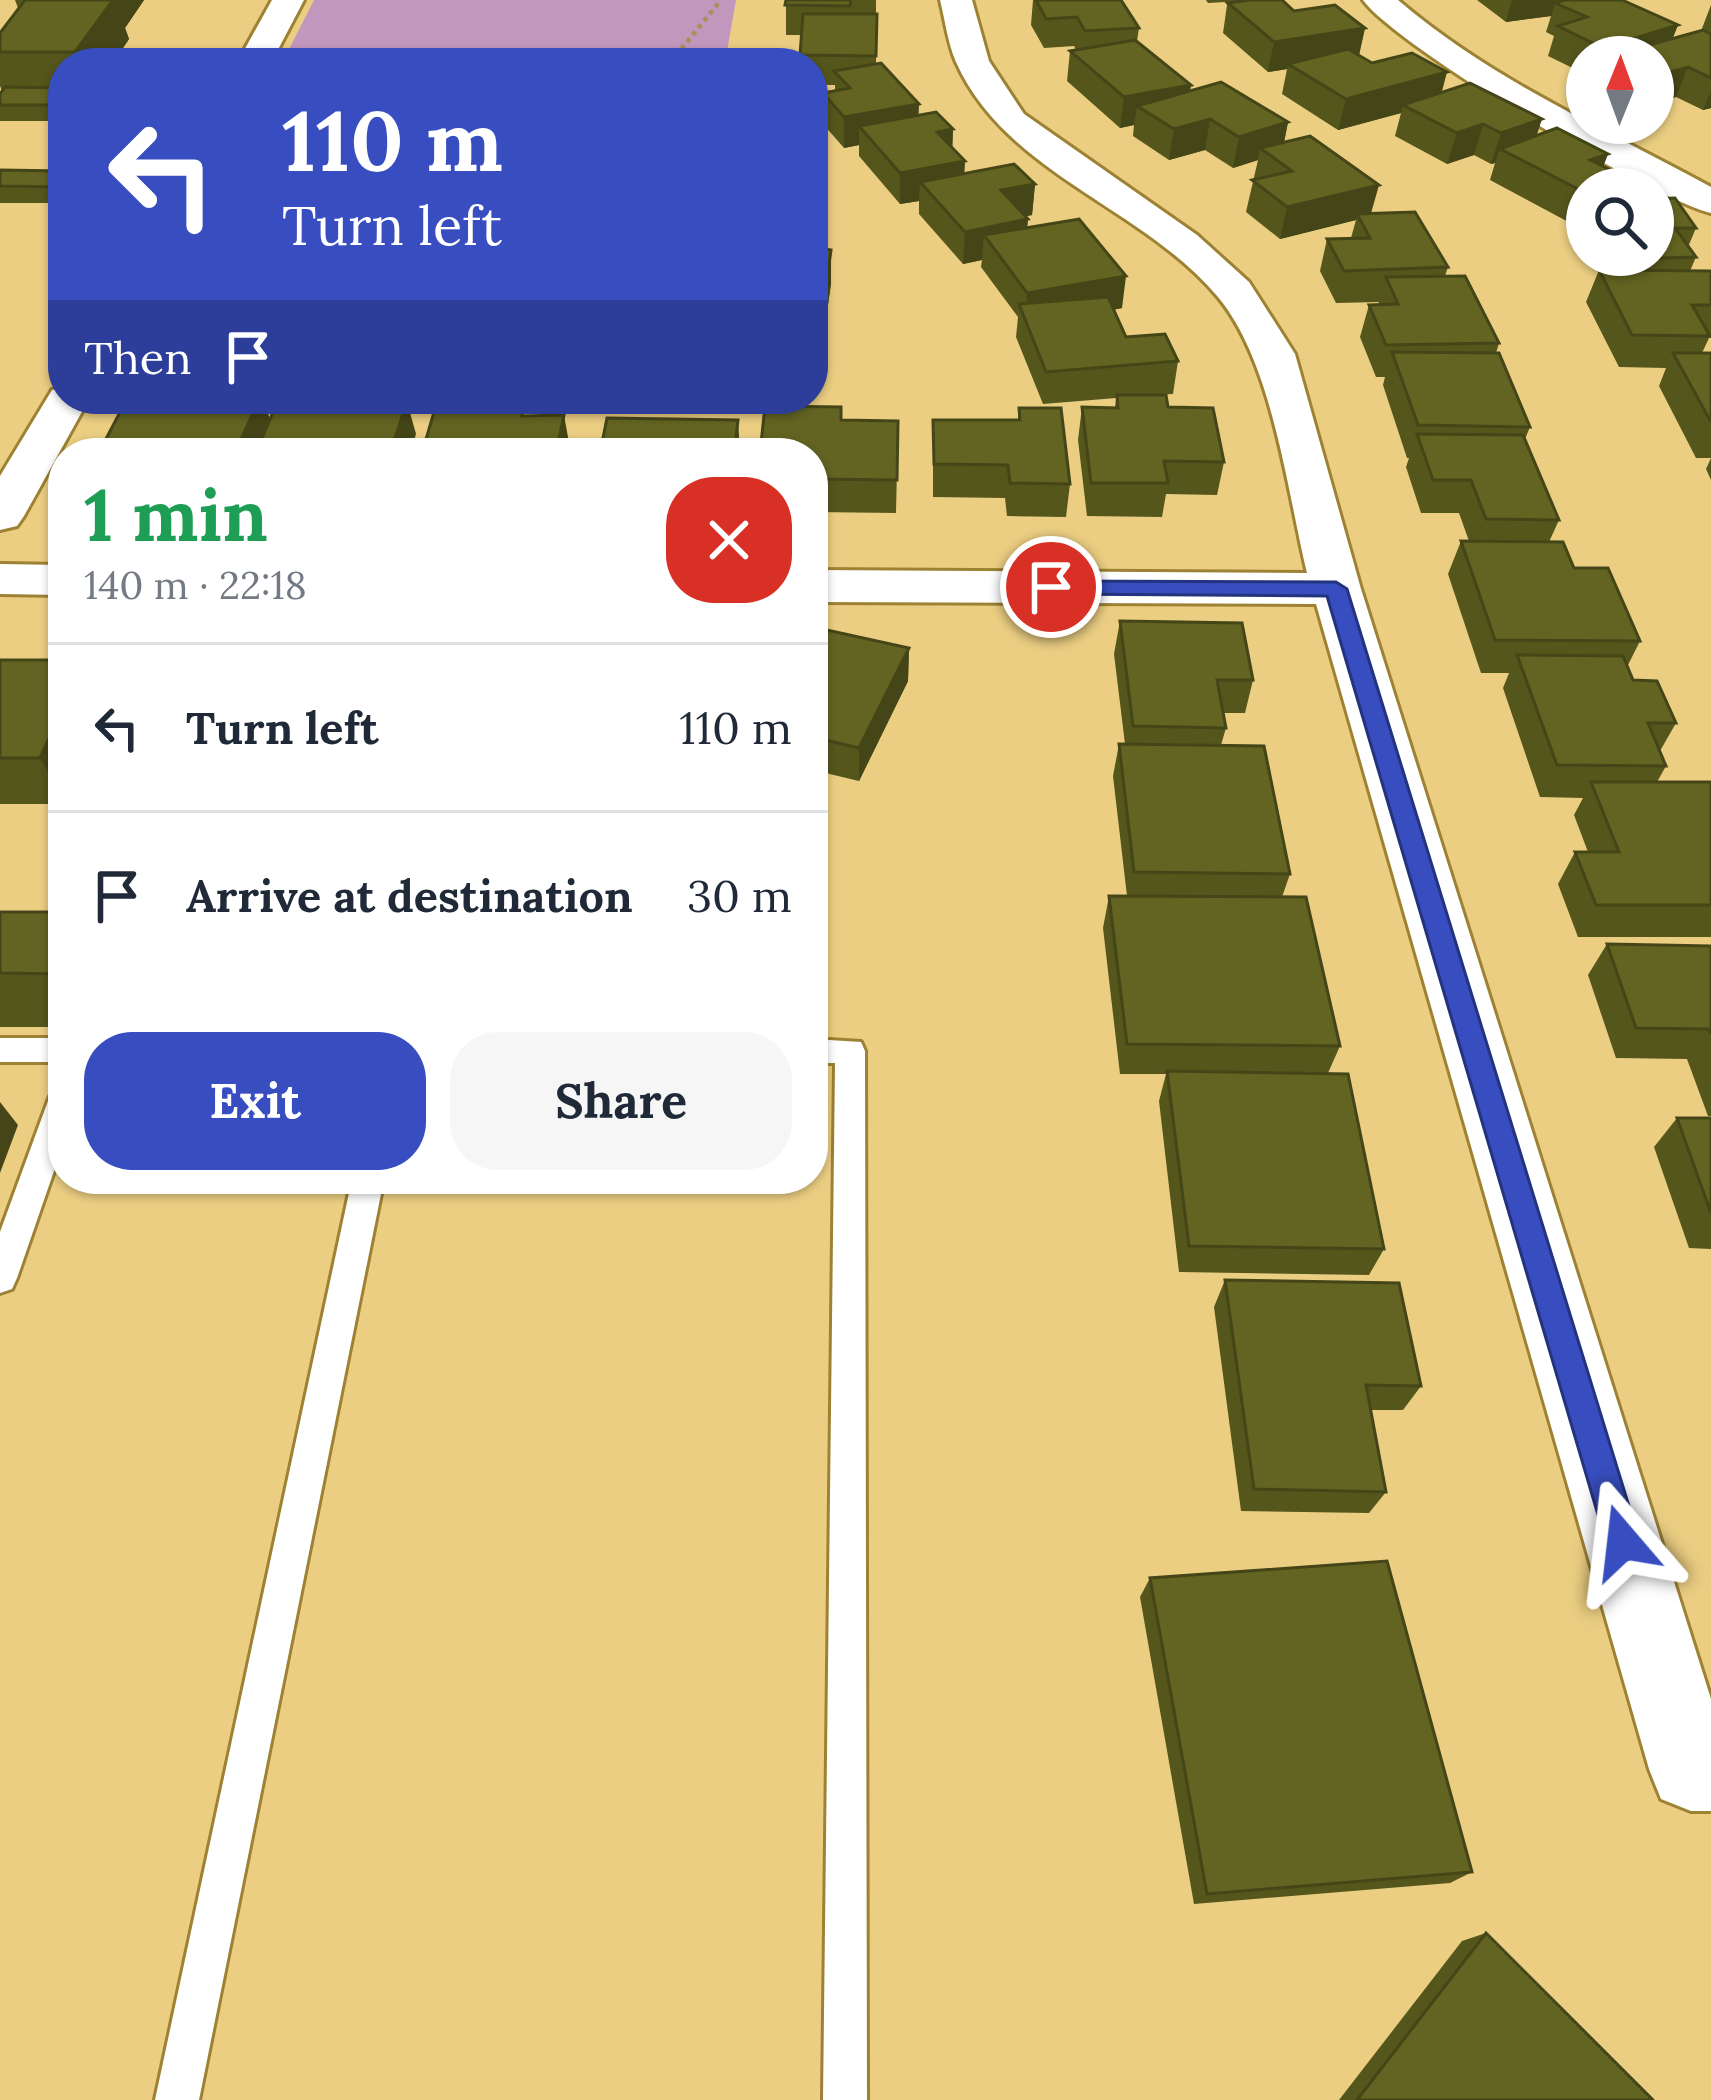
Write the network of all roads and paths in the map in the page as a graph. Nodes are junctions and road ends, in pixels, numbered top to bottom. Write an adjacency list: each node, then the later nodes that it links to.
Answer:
1 (288, 0): 5 (street)
2 (722, 0): 6 (path)
3 (956, 0): 13 (street)
4 (1379, 0): 7 (street)
5 (262, 48)
6 (679, 48)
7 (1711, 202)
8 (58, 414): 9 (street)
9 (0, 516)
10 (0, 579): 11 (street)
11 (48, 580)
12 (828, 586): 13 (street)
13 (1336, 589): 20 (street)
14 (0, 1050): 15 (lane)
15 (48, 1050)
16 (828, 1051): 22 (lane)
17 (48, 1143): 19 (lane)
18 (365, 1194): 21 (lane)
19 (0, 1278)
20 (1701, 1769)
21 (177, 2100)
22 (845, 2100)

